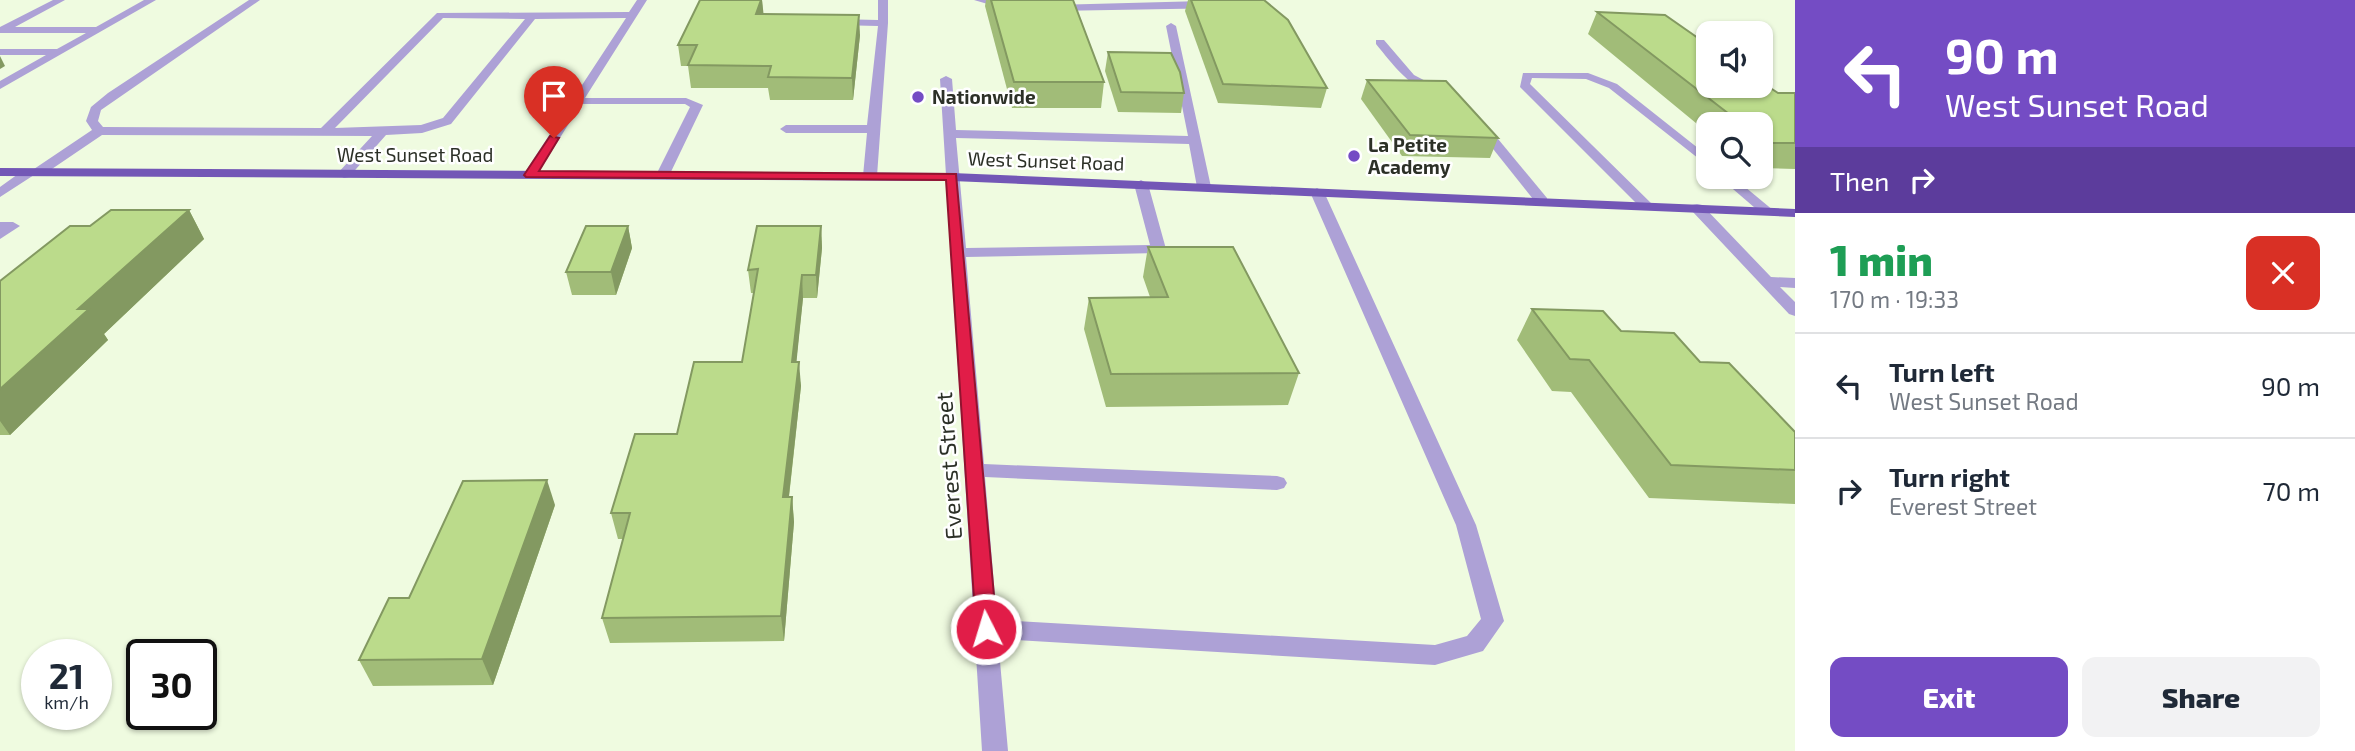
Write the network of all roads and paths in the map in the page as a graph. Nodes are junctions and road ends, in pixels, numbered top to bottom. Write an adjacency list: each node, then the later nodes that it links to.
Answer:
1 (60, 0): 15 (street)
2 (151, 0): 15 (street)
3 (255, 0): 26 (street)
4 (642, 0): 10 (street)
5 (883, 0): 13 (street)
6 (979, 0): 8 (street)
7 (1259, 0): 9 (street)
8 (1016, 8)
9 (1035, 8)
10 (633, 15): 11 (street); 22 (street)
11 (532, 16): 27 (street); 28 (street)
12 (821, 21): 13 (street)
13 (883, 23): 25 (street)
14 (1171, 26): 30 (street)
15 (97, 30): 18 (street)
16 (1380, 42): 21 (street)
17 (0, 52): 18 (street)
18 (58, 52): 20 (street)
19 (946, 79): 29 (street, Everest Street)
20 (0, 86)
21 (1451, 97)
22 (577, 101): 35 (street); 36 (street)
23 (1468, 110): 44 (street)
24 (786, 129): 25 (street)
25 (873, 130): 37 (street)
26 (99, 131): 27 (street); 33 (street)
27 (324, 132): 28 (street)
28 (382, 132): 34 (street)
29 (949, 134): 30 (street); 38 (street, Everest Street)
30 (1195, 141): 40 (street)
31 (1696, 152): 45 (street)
32 (0, 172): 33 (main road, West Sunset Road)
33 (34, 172): 34 (main road, West Sunset Road); 43 (street)
34 (344, 174): 35 (main road, West Sunset Road)
35 (530, 175): 36 (main road, West Sunset Road)
36 (663, 175): 37 (main road, West Sunset Road)
37 (870, 176): 38 (main road, West Sunset Road)
38 (952, 177): 39 (main road, West Sunset Road); 51 (street, Everest Street)
39 (1141, 184): 40 (main road, West Sunset Road); 51 (street)
40 (1204, 187): 42 (main road, West Sunset Road)
41 (1740, 189): 47 (street)
42 (1317, 192): 44 (main road, West Sunset Road); 57 (street)
43 (0, 193)
44 (1542, 201): 45 (main road, West Sunset Road)
45 (1647, 206): 46 (main road, West Sunset Road)
46 (1698, 208): 47 (main road, West Sunset Road); 52 (street)
47 (1767, 211): 48 (main road, West Sunset Road)
48 (1795, 213)
49 (0, 226): 50 (street)
50 (0, 235)
51 (957, 253): 55 (street, Everest Street)
52 (1767, 281): 53 (street); 54 (street)
53 (1795, 283)
54 (1795, 311)
55 (974, 470): 56 (street); 57 (street, Everest Street)
56 (1277, 483)
57 (986, 629): 58 (street, Everest Street)
58 (995, 751)

